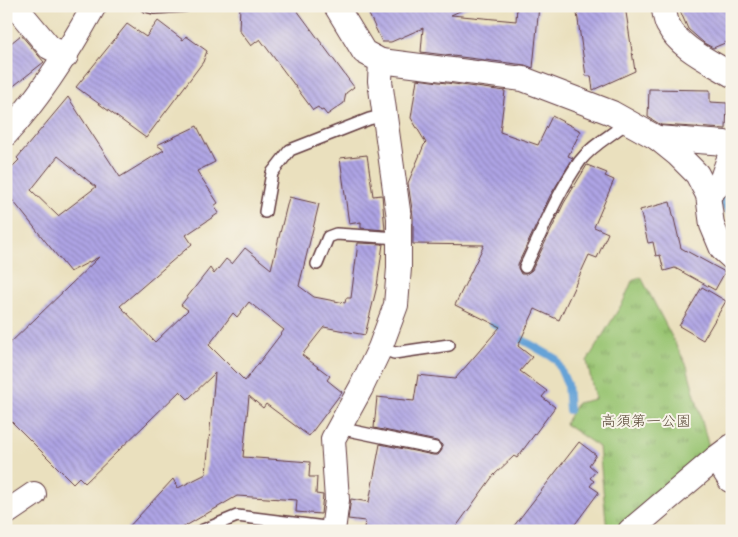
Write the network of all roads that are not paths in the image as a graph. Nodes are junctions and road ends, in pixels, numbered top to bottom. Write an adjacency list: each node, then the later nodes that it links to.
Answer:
1 (15, 6): 7 (street)
2 (94, 6): 7 (street)
3 (146, 6): 4 (lane)
4 (185, 6)
5 (336, 6): 8 (street)
6 (663, 6): 9 (street)
7 (66, 56): 12 (street)
8 (381, 61): 10 (street); 11 (street)
9 (732, 75)
10 (385, 115): 16 (lane); 17 (street)
11 (627, 122): 13 (street); 20 (lane)
12 (6, 134)
13 (657, 138): 14 (street); 15 (street)
14 (732, 149): 15 (street)
15 (708, 196): 18 (street)
16 (265, 212)
17 (399, 238): 19 (lane); 22 (street)
18 (732, 258)
19 (317, 264)
20 (525, 267)
21 (449, 345): 22 (lane)
22 (380, 348): 23 (street)
23 (340, 426): 24 (lane); 29 (street)
24 (435, 448)
25 (724, 452): 26 (street); 31 (street)
26 (730, 480)
27 (34, 494): 28 (street)
28 (6, 513)
29 (333, 529): 30 (lane)
30 (201, 531)
31 (630, 531)

